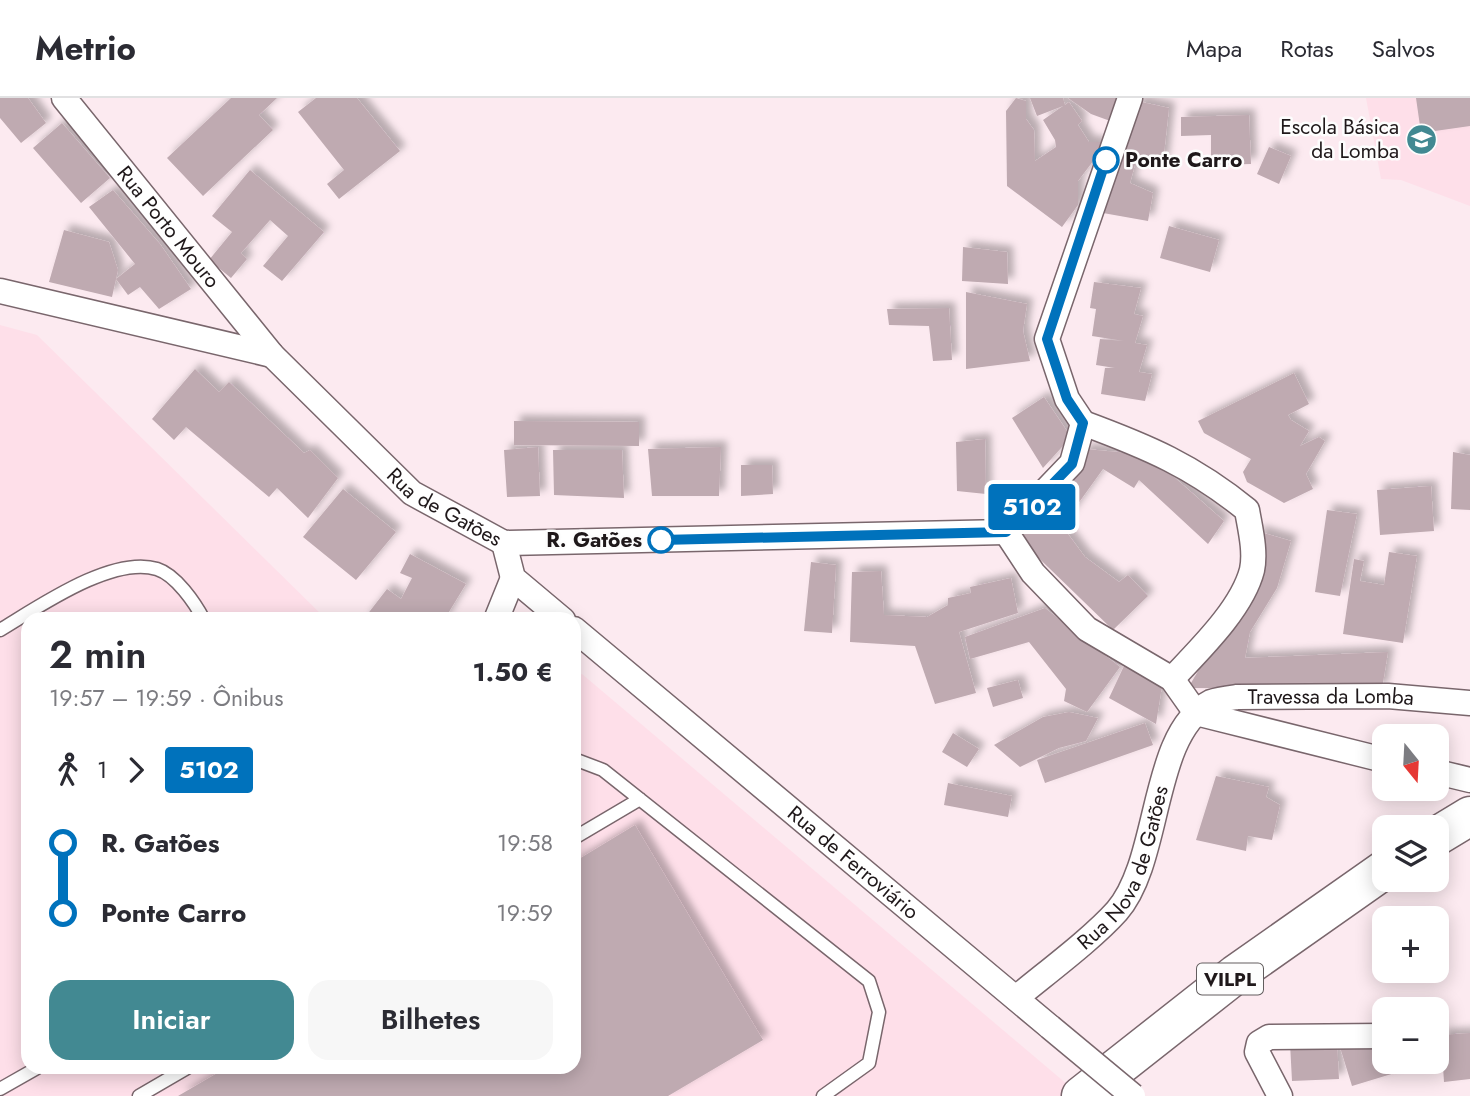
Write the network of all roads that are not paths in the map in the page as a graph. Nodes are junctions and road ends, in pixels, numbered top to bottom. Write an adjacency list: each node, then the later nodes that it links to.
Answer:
1 (64, 98): 4 (street, Rua Porto Mouro)
2 (1129, 98): 5 (street)
3 (0, 291): 4 (street)
4 (272, 355): 7 (street, Rua de Gatões)
5 (1083, 423): 6 (street); 16 (street)
6 (1006, 532): 7 (street, Rua de Gatões); 16 (street)
7 (504, 543): 8 (street)
8 (513, 578): 11 (street); 12 (street)
9 (30, 612): 10 (lane)
10 (200, 612)
11 (499, 612)
12 (553, 612)
13 (21, 618): 14 (lane)
14 (0, 630)
15 (581, 635): 28 (street, Rua de Ferroviário)
16 (1172, 679): 18 (street)
17 (1470, 703): 18 (street, Travessa da Lomba)
18 (1196, 713): 19 (street); 28 (street, Rua Nova de Gatões)
19 (1372, 757)
20 (581, 762): 23 (lane)
21 (1449, 775): 22 (street)
22 (1470, 780)
23 (640, 799): 26 (lane); 34 (lane)
24 (1470, 816): 25 (highway)
25 (1449, 829)
26 (581, 834)
27 (1372, 878): 35 (highway, VILPL)
28 (1016, 998): 36 (street, Rua de Ferroviário, bridge)
29 (1372, 1037): 37 (street)
30 (26, 1074): 32 (lane)
31 (177, 1074): 33 (lane)
32 (0, 1089)
33 (139, 1096)
34 (823, 1096)
35 (1081, 1096)
36 (1133, 1096)
37 (1280, 1096)

